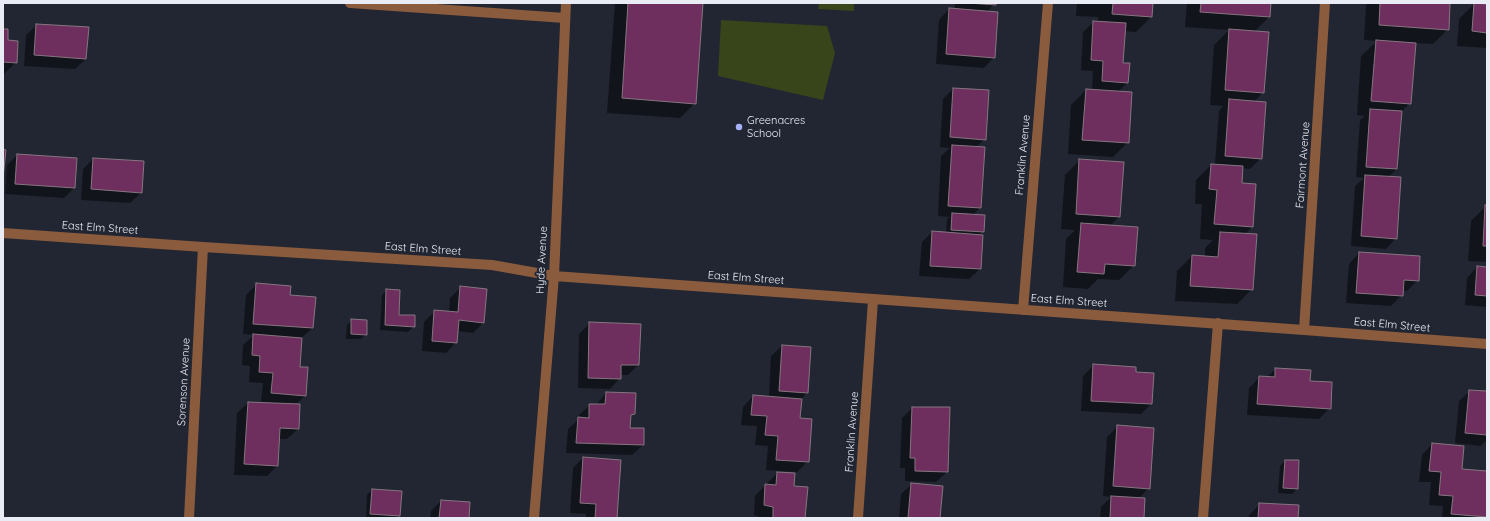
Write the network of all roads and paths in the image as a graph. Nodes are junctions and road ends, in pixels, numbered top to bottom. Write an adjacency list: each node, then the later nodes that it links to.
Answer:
1 (350, 3): 5 (street)
2 (566, 3): 5 (street, Hyde Avenue)
3 (1048, 3): 10 (street, Franklin Avenue)
4 (1325, 3): 12 (street, Fairmont Avenue)
5 (565, 18): 8 (street, Hyde Avenue)
6 (3, 233): 7 (street, East Elm Street)
7 (203, 247): 8 (street, East Elm Street); 14 (street, Sorenson Avenue)
8 (554, 276): 9 (street, East Elm Street); 15 (street, Hyde Avenue)
9 (873, 300): 10 (street, East Elm Street); 16 (street, Franklin Avenue)
10 (1023, 310): 11 (street, East Elm Street)
11 (1218, 324): 12 (street, East Elm Street); 17 (street)
12 (1304, 330): 13 (street, East Elm Street)
13 (1487, 344)
14 (189, 518)
15 (534, 518)
16 (858, 518)
17 (1203, 518)

